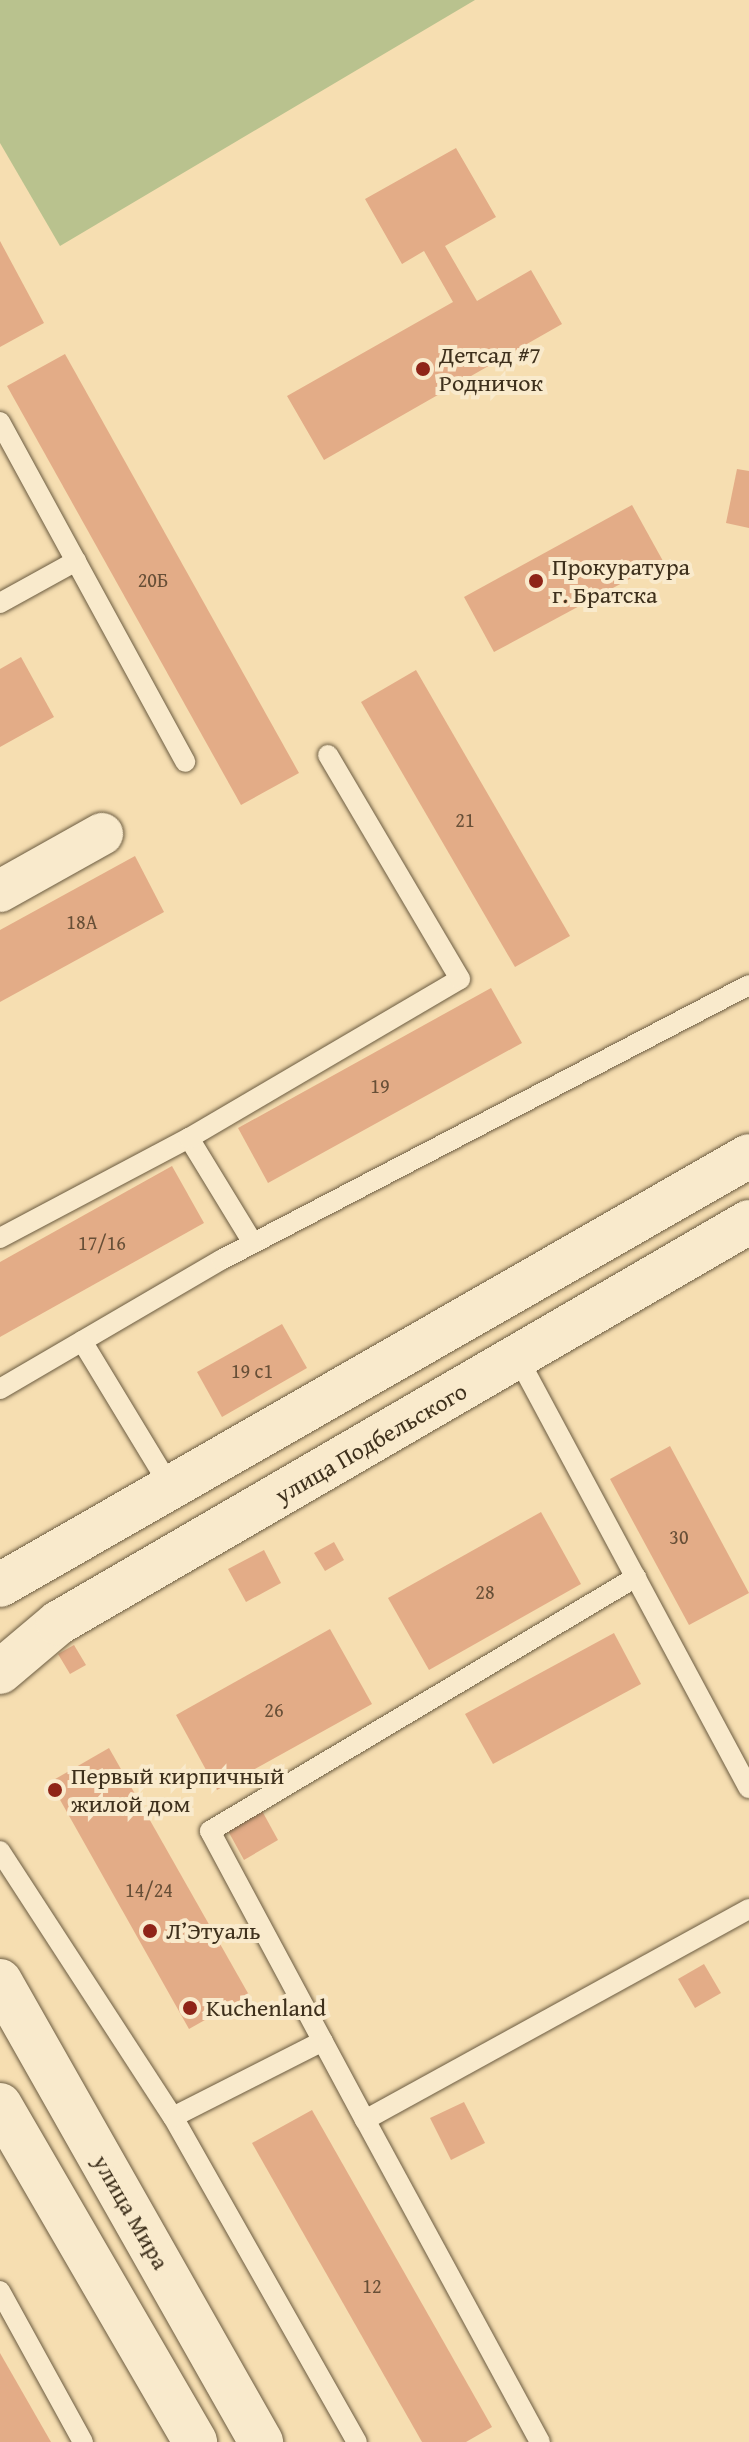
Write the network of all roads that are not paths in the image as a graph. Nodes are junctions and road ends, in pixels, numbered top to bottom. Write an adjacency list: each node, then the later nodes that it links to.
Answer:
1 (0, 422): 2 (lane)
2 (76, 561): 3 (lane); 5 (lane)
3 (0, 603)
4 (328, 755): 9 (lane)
5 (185, 762)
6 (102, 834): 7 (street)
7 (0, 891)
8 (749, 985): 13 (lane)
9 (189, 1138): 12 (lane); 13 (lane)
10 (749, 1156): 17 (main road)
11 (749, 1222): 15 (main road, улица Подбельского)
12 (0, 1238)
13 (253, 1243): 14 (lane)
14 (82, 1341): 16 (lane); 17 (lane)
15 (518, 1358): 18 (lane); 20 (main road, улица Подбельского)
16 (0, 1389)
17 (173, 1491): 19 (main road)
18 (636, 1577): 21 (lane); 25 (lane)
19 (0, 1585)
20 (0, 1672)
21 (749, 1788)
22 (0, 1851): 27 (lane)
23 (749, 1909): 28 (lane)
24 (0, 1981): 32 (main road, улица Мира)
25 (323, 2041): 27 (lane); 28 (lane)
26 (0, 2105): 31 (main road)
27 (173, 2117): 33 (lane)
28 (365, 2120): 34 (lane)
29 (0, 2291): 30 (lane)
30 (83, 2442)
31 (195, 2442)
32 (261, 2442)
33 (357, 2442)
34 (540, 2442)

